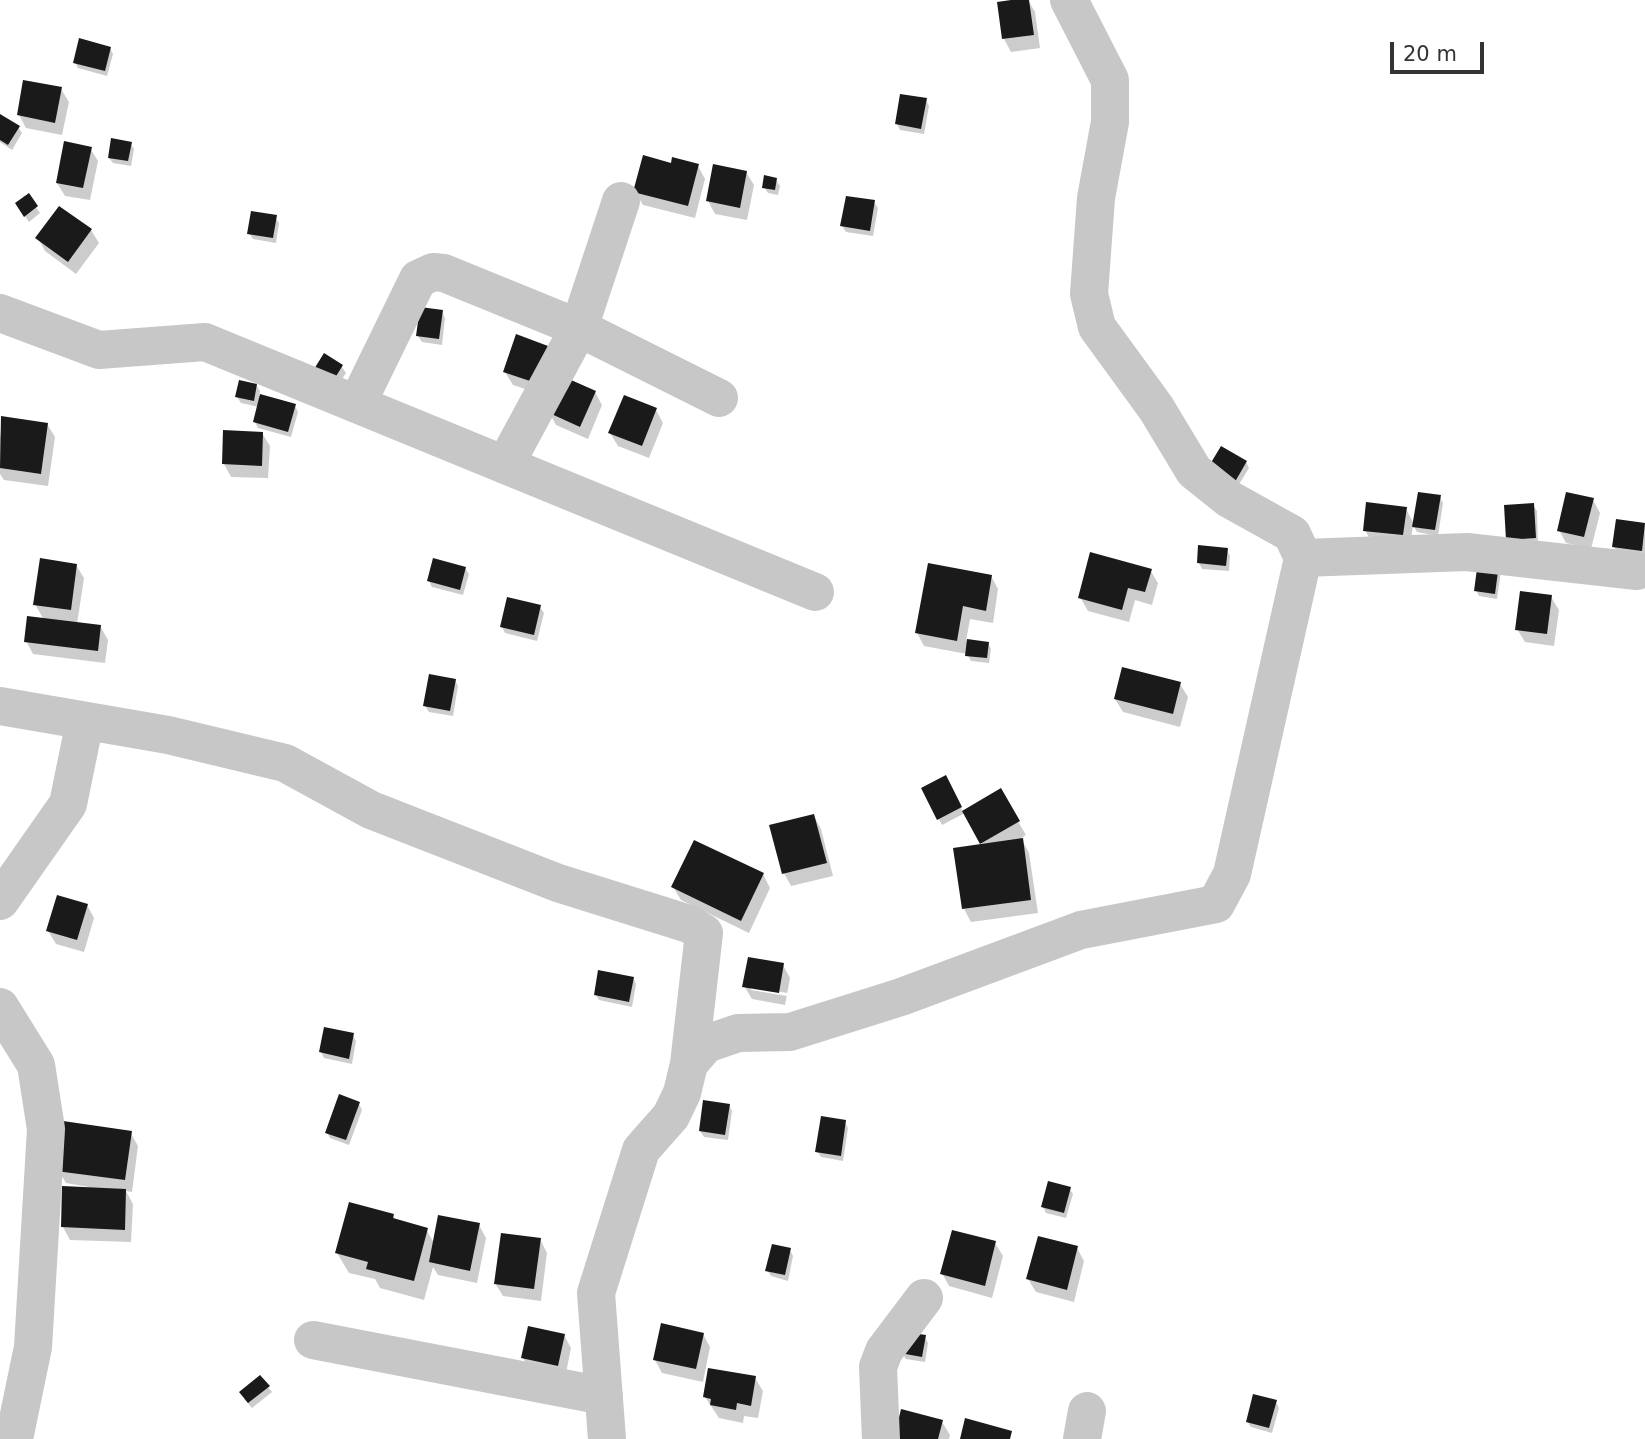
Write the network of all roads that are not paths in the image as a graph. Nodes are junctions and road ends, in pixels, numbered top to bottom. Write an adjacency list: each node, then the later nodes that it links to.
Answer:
1 (1069, 0): 8 (street)
2 (621, 201): 4 (street)
3 (0, 313): 6 (street)
4 (579, 328): 5 (street); 6 (street); 7 (street)
5 (719, 398)
6 (357, 404): 7 (street)
7 (505, 465): 10 (street)
8 (1303, 558): 9 (street); 15 (street)
9 (1637, 571)
10 (815, 592)
11 (0, 706): 12 (street)
12 (85, 721): 13 (street); 15 (street)
13 (5, 888)
14 (0, 1007): 19 (street)
15 (690, 1064): 18 (street)
16 (924, 1298): 21 (street)
17 (313, 1340): 18 (street)
18 (604, 1396): 20 (street)
19 (14, 1439)
20 (607, 1439)
21 (881, 1439)

